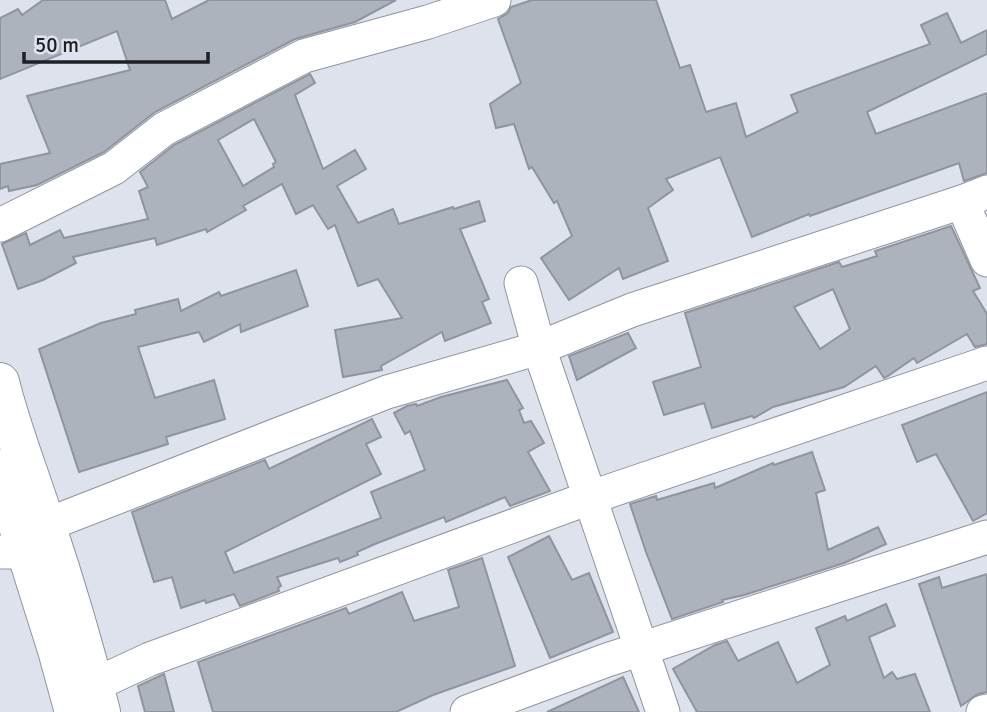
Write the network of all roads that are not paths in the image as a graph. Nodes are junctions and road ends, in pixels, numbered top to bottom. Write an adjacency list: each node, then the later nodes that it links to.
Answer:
1 (494, 0): 2 (street)
2 (424, 11): 4 (street)
3 (974, 197): 5 (street); 7 (street)
4 (0, 225)
5 (987, 260)
6 (521, 284): 7 (street)
7 (539, 348): 11 (street); 13 (street)
8 (987, 363): 11 (street)
9 (0, 382): 13 (main road)
10 (0, 469): 13 (main road)
11 (589, 498): 14 (street); 15 (street)
12 (987, 537): 14 (street)
13 (24, 543): 15 (main road)
14 (643, 649): 16 (street); 17 (street)
15 (89, 703)
16 (467, 712)
17 (663, 712)

